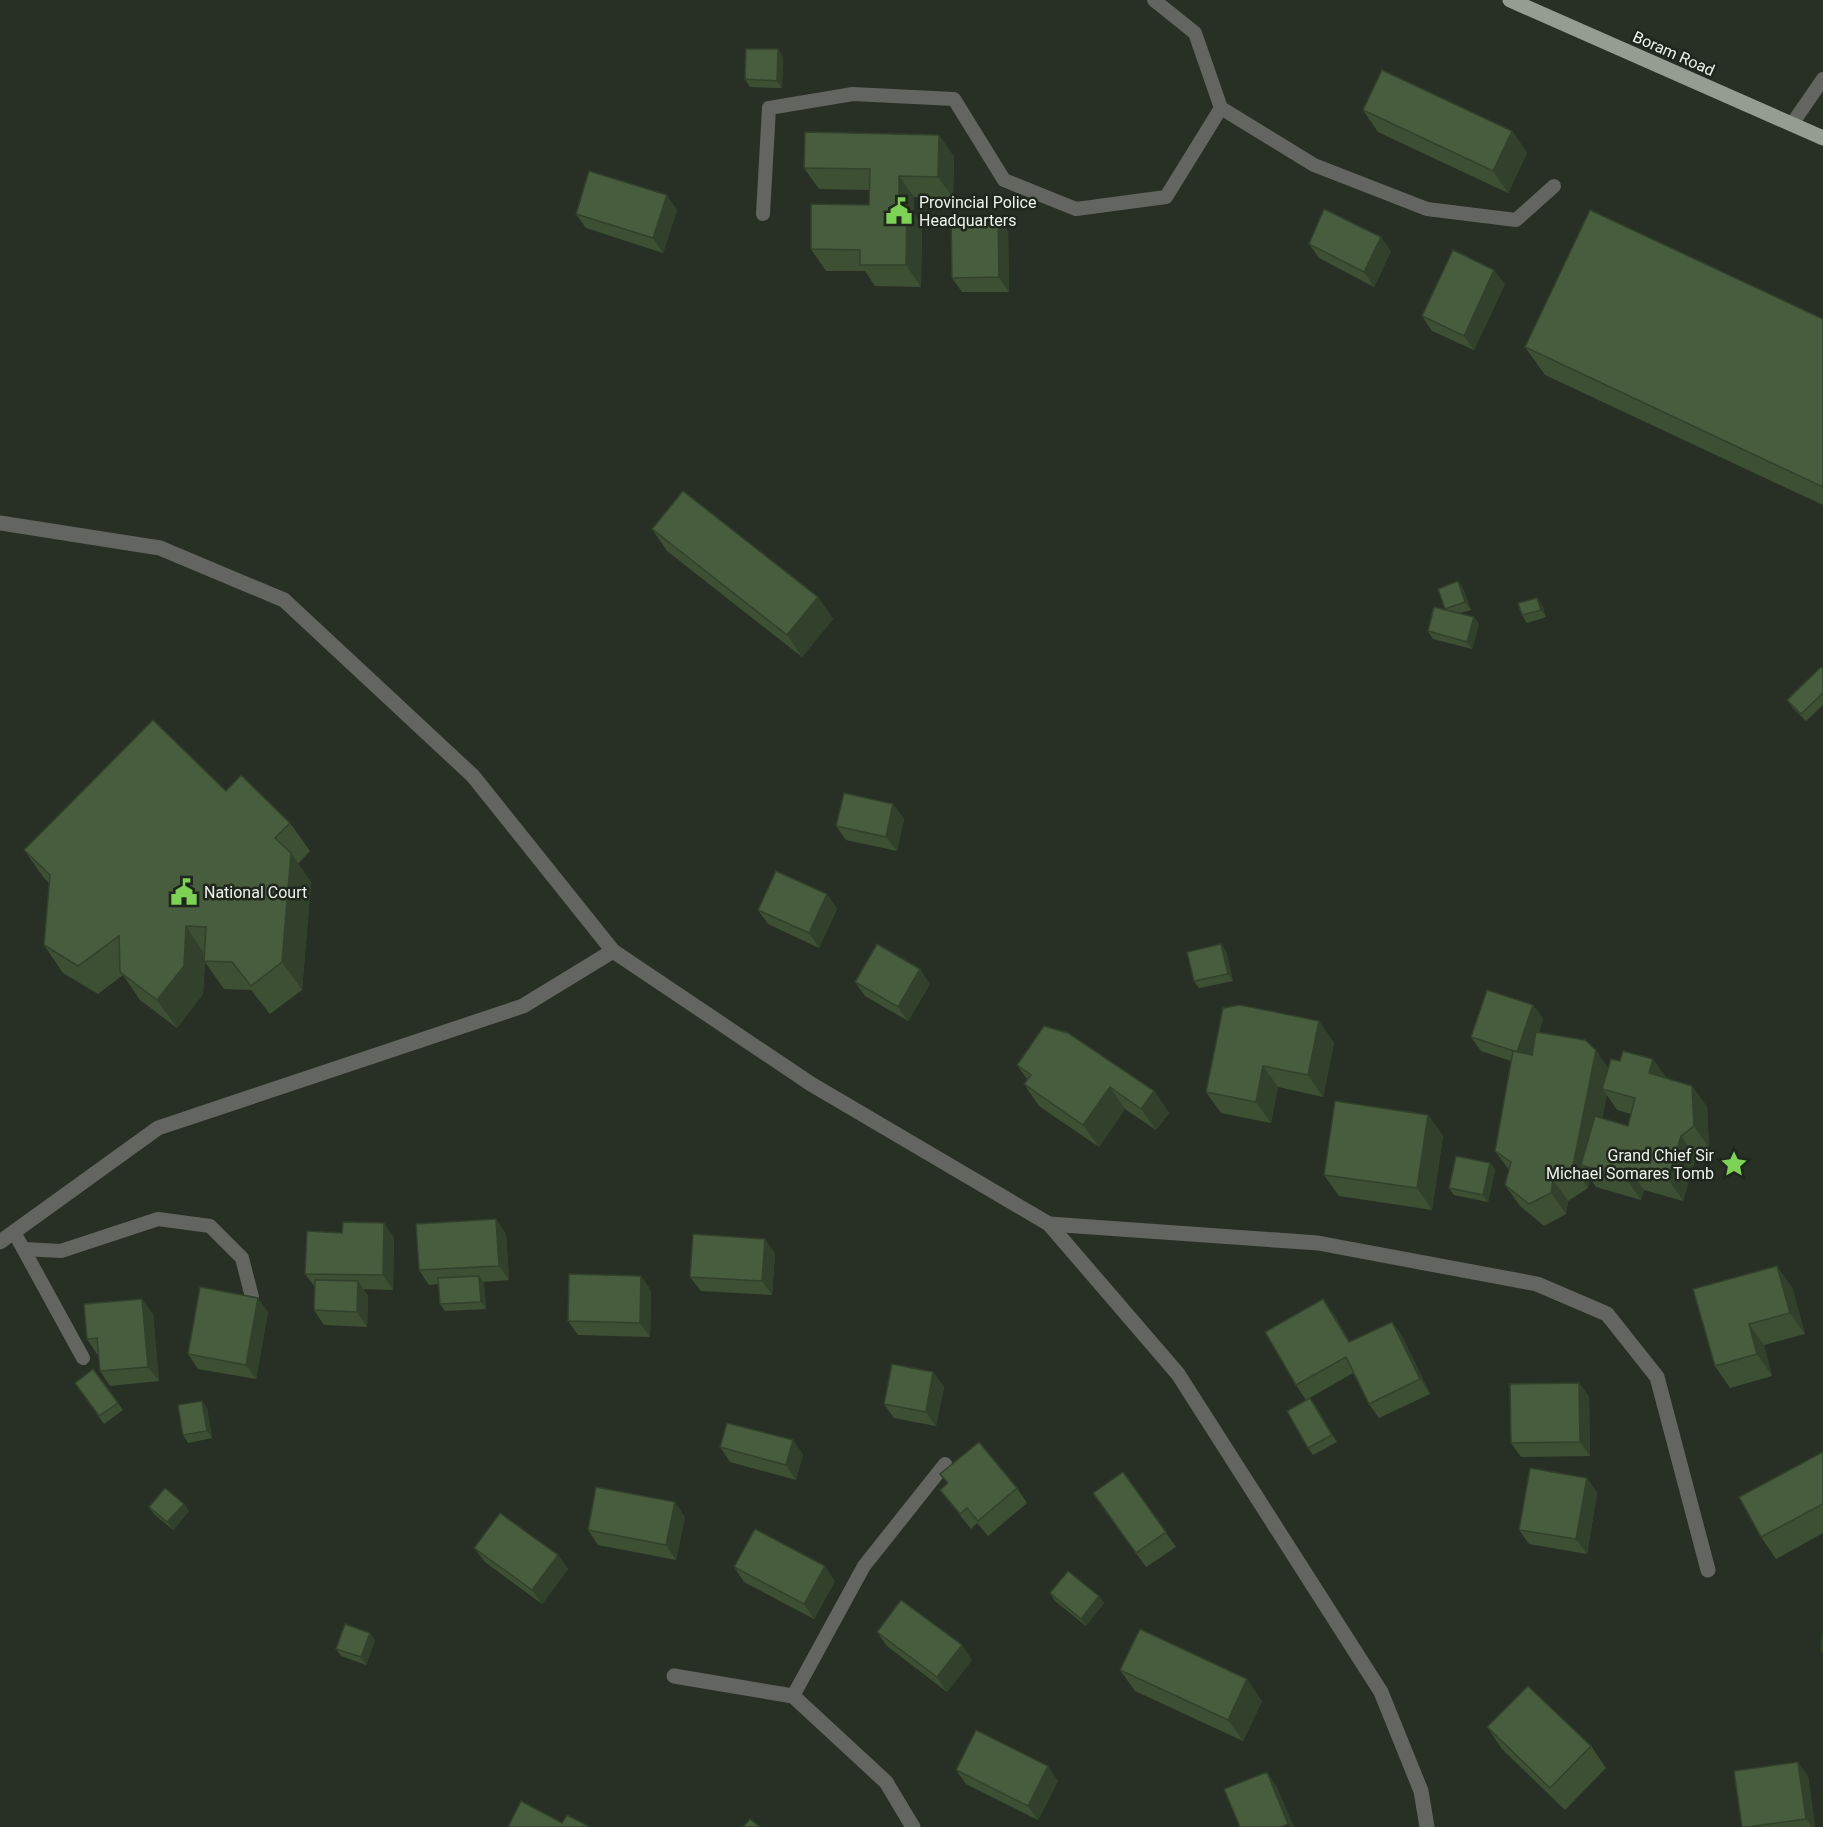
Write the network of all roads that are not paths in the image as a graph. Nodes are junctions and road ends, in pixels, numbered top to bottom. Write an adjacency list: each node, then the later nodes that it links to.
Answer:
1 (1154, 0): 4 (lane)
2 (1510, 0): 5 (main road, Boram Road)
3 (1823, 79): 5 (lane)
4 (1221, 108): 7 (lane); 8 (lane)
5 (1792, 124): 6 (main road, Boram Road)
6 (1823, 138)
7 (1554, 186)
8 (763, 214)
9 (0, 523): 10 (street)
10 (613, 951): 11 (street); 12 (street)
11 (1049, 1224): 18 (street); 22 (street)
12 (14, 1232): 13 (street); 14 (lane)
13 (0, 1242)
14 (24, 1249): 15 (lane); 16 (lane)
15 (252, 1297)
16 (83, 1358)
17 (945, 1464): 20 (lane)
18 (1708, 1570)
19 (674, 1676): 20 (street)
20 (793, 1696): 21 (street)
21 (913, 1827)
22 (1427, 1827)

